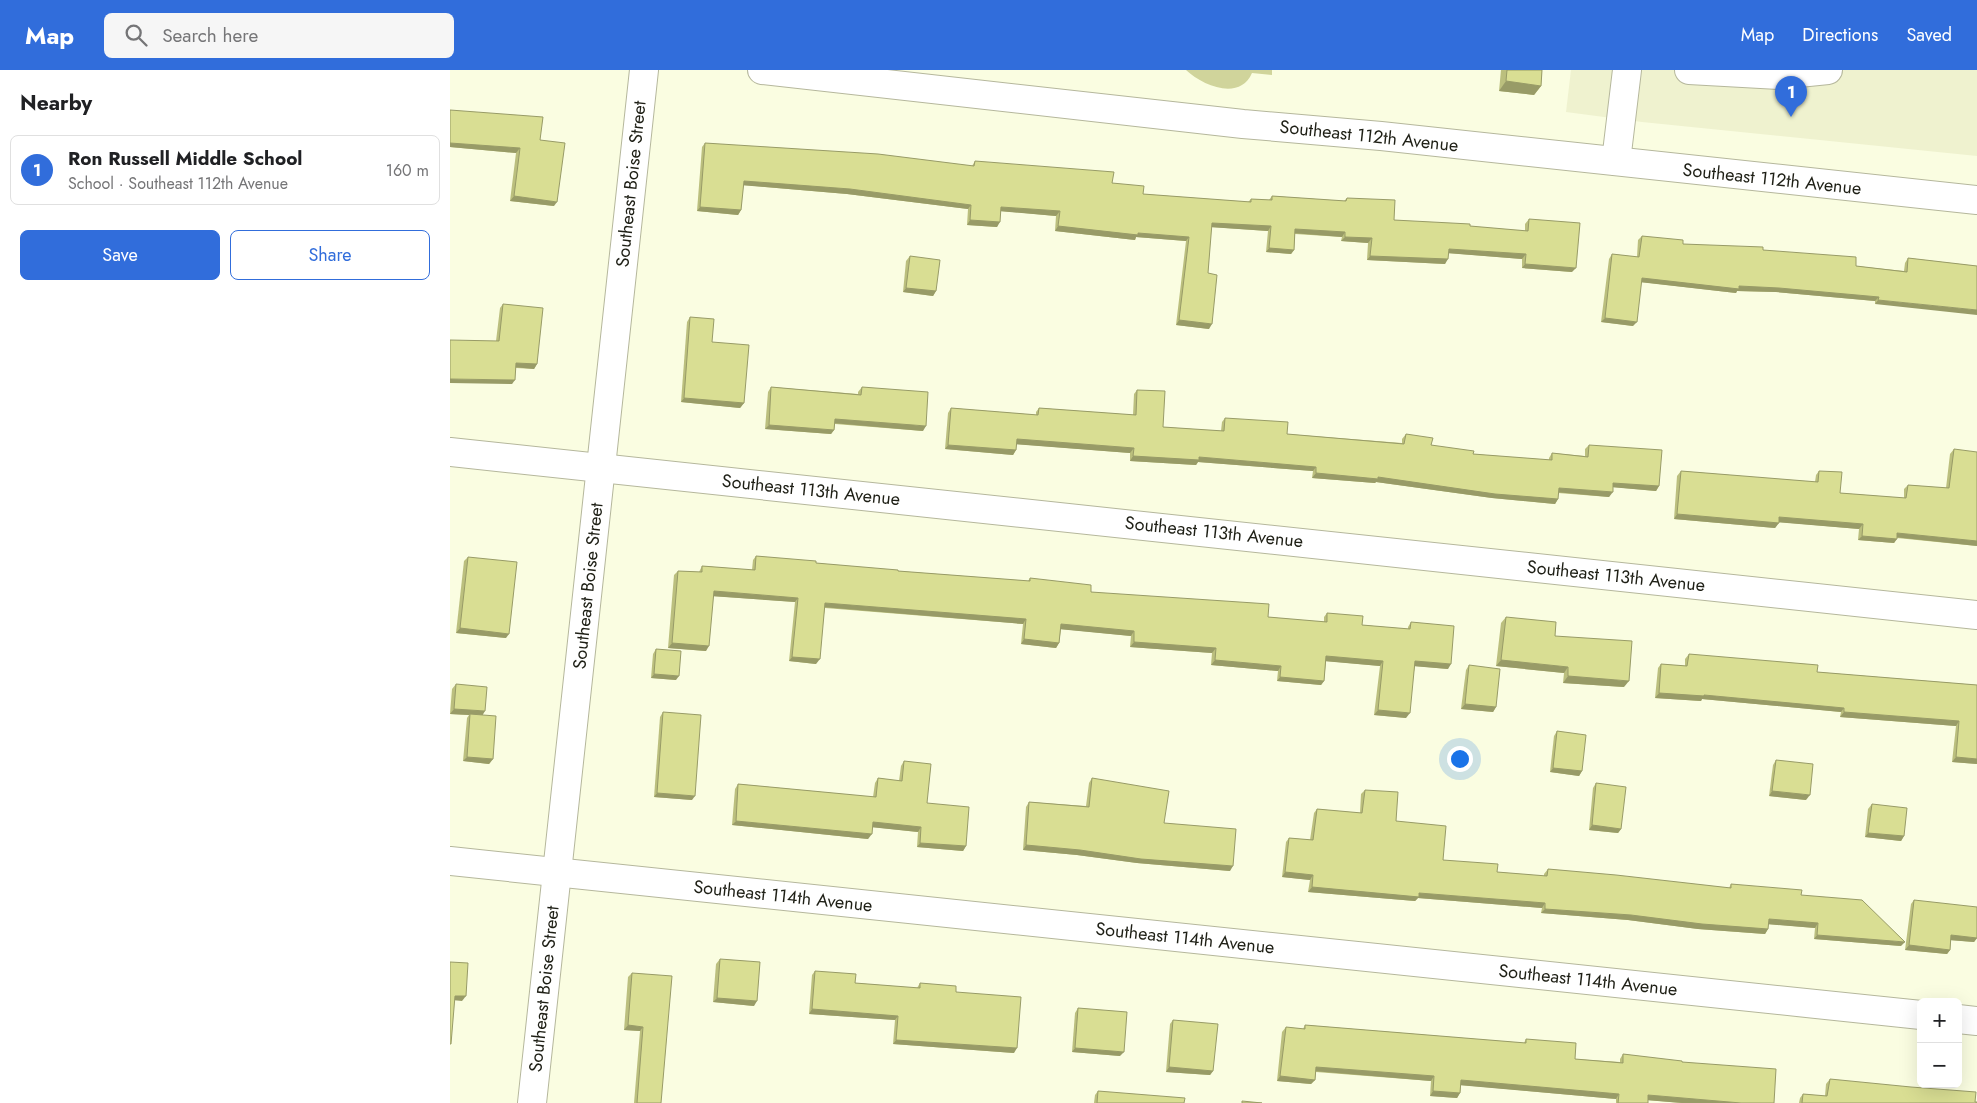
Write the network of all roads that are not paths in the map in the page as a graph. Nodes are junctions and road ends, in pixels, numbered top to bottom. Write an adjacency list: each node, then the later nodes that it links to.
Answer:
1 (644, 70): 9 (street, Southeast Boise Street)
2 (762, 70): 6 (street, Southeast 112th Avenue)
3 (1627, 70): 6 (street)
4 (1689, 70): 5 (street)
5 (1828, 70)
6 (1616, 162): 7 (street, Southeast 112th Avenue)
7 (1977, 200)
8 (450, 452): 9 (street, Southeast 113th Avenue)
9 (601, 468): 10 (street, Southeast 113th Avenue); 12 (street, Southeast Boise Street)
10 (1977, 615)
11 (450, 861): 12 (street, Southeast 114th Avenue)
12 (556, 872): 13 (street, Southeast 114th Avenue); 16 (street, Southeast Boise Street)
13 (1917, 1015)
14 (1962, 1019): 15 (street)
15 (1977, 1021)
16 (532, 1103)

